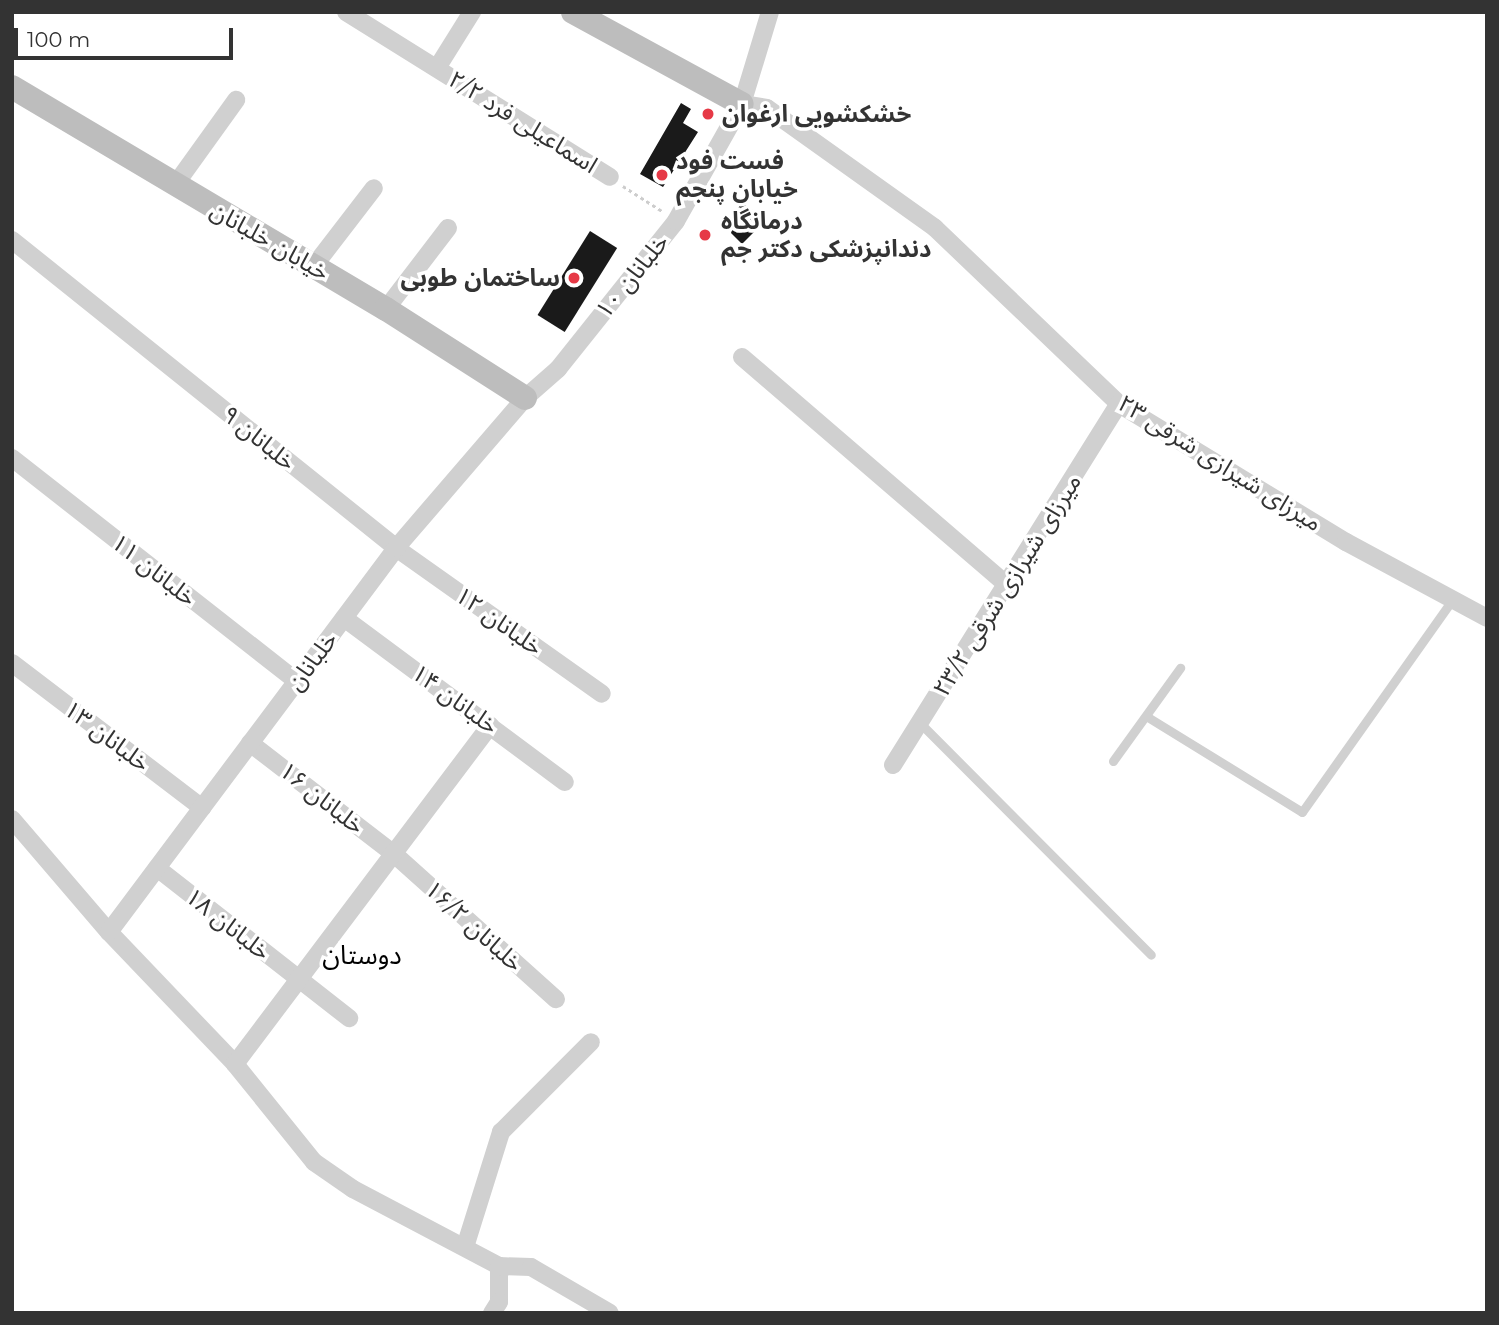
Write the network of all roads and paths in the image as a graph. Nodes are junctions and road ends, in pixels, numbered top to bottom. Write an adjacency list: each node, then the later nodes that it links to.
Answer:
1 (345, 12): 5 (street, ۲/۲ اسماعیلی فرد)
2 (472, 12): 5 (street)
3 (573, 12): 8 (street)
4 (770, 12): 8 (street, ۱۰ خلبانان)
5 (437, 68): 9 (street, ۲/۲ اسماعیلی فرد)
6 (12, 87): 10 (street, خیابان خلبانان)
7 (236, 100): 10 (street)
8 (742, 104): 12 (street, ۱۰ خلبانان); 19 (street, ۲۳ میرزای شیرازی شرقی)
9 (610, 177): 12 (path)
10 (175, 185): 15 (street, خیابان خلبانان)
11 (374, 188): 15 (street)
12 (676, 221): 18 (street, ۱۰ خلبانان)
13 (448, 228): 16 (street)
14 (12, 240): 21 (street, ۹ خلبانان)
15 (314, 267): 16 (street, خیابان خلبانان)
16 (386, 309): 18 (street, خیابان خلبانان)
17 (742, 357): 22 (street)
18 (525, 398): 21 (street, خلبانان)
19 (1119, 404): 22 (street, ۲۳/۲ میرزای شیرازی شرقی); 23 (street, ۲۳ میرزای شیرازی شرقی)
20 (12, 458): 28 (street, ۱۱ خلبانان)
21 (396, 548): 24 (street, خلبانان); 29 (street, ۱۲ خلبانان)
22 (1007, 585): 31 (street, ۲۳/۲ میرزای شیرازی شرقی)
23 (1452, 600): 25 (street, ۲۳ میرزای شیرازی شرقی); 30 (lane)
24 (344, 618): 28 (street, خلبانان); 32 (street, ۱۴ خلبانان)
25 (1487, 618)
26 (12, 663): 37 (street, ۱۳ خلبانان)
27 (1180, 668): 30 (lane)
28 (296, 681): 33 (street, خلبانان)
29 (602, 694)
30 (1146, 716): 34 (lane)
31 (920, 723): 35 (street, ۲۳/۲ میرزای شیرازی شرقی); 42 (lane)
32 (490, 725): 36 (street, ۱۴ خلبانان); 39 (street)
33 (250, 743): 37 (street, خلبانان); 39 (street, ۱۶ خلبانان)
34 (1113, 761)
35 (893, 765)
36 (565, 782)
37 (202, 808): 40 (street, خلبانان)
38 (12, 820): 41 (street)
39 (393, 853): 43 (street); 44 (street, ۱۶/۲ خلبانان)
40 (157, 868): 41 (street, خلبانان); 43 (street, ۱۸ خلبانان)
41 (109, 932): 47 (street)
42 (1151, 955)
43 (299, 980): 45 (street, ۱۸ خلبانان); 47 (street)
44 (556, 999)
45 (349, 1018)
46 (591, 1042): 48 (street)
47 (235, 1063): 48 (street)
48 (466, 1247): 49 (street)
49 (499, 1266): 50 (street); 51 (street)
50 (492, 1313)
51 (610, 1313)

